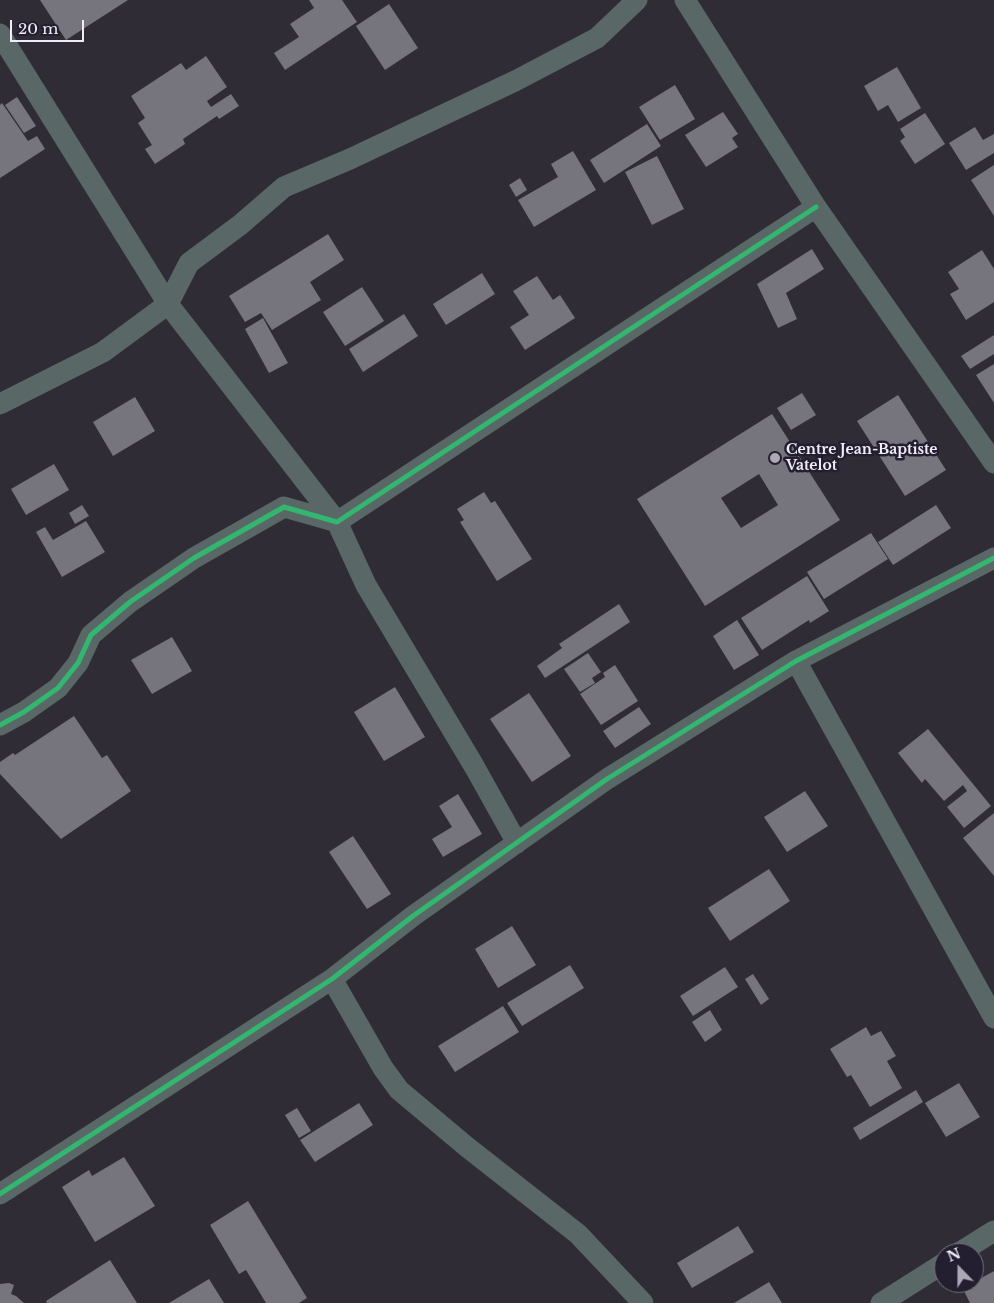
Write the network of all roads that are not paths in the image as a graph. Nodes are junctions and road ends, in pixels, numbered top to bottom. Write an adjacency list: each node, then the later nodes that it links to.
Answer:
1 (636, 0): 5 (street)
2 (685, 0): 4 (street)
3 (0, 34): 5 (street)
4 (816, 207): 7 (street); 8 (street)
5 (168, 304): 6 (street); 8 (street)
6 (0, 404)
7 (994, 462)
8 (337, 522): 11 (street); 12 (street)
9 (994, 558): 10 (street)
10 (796, 661): 12 (street); 14 (street)
11 (0, 726)
12 (517, 843): 13 (street)
13 (332, 979): 15 (street); 19 (street)
14 (994, 1018)
15 (0, 1194)
16 (994, 1230): 17 (street)
17 (974, 1243)
18 (934, 1269): 20 (street)
19 (643, 1303)
20 (881, 1303)

